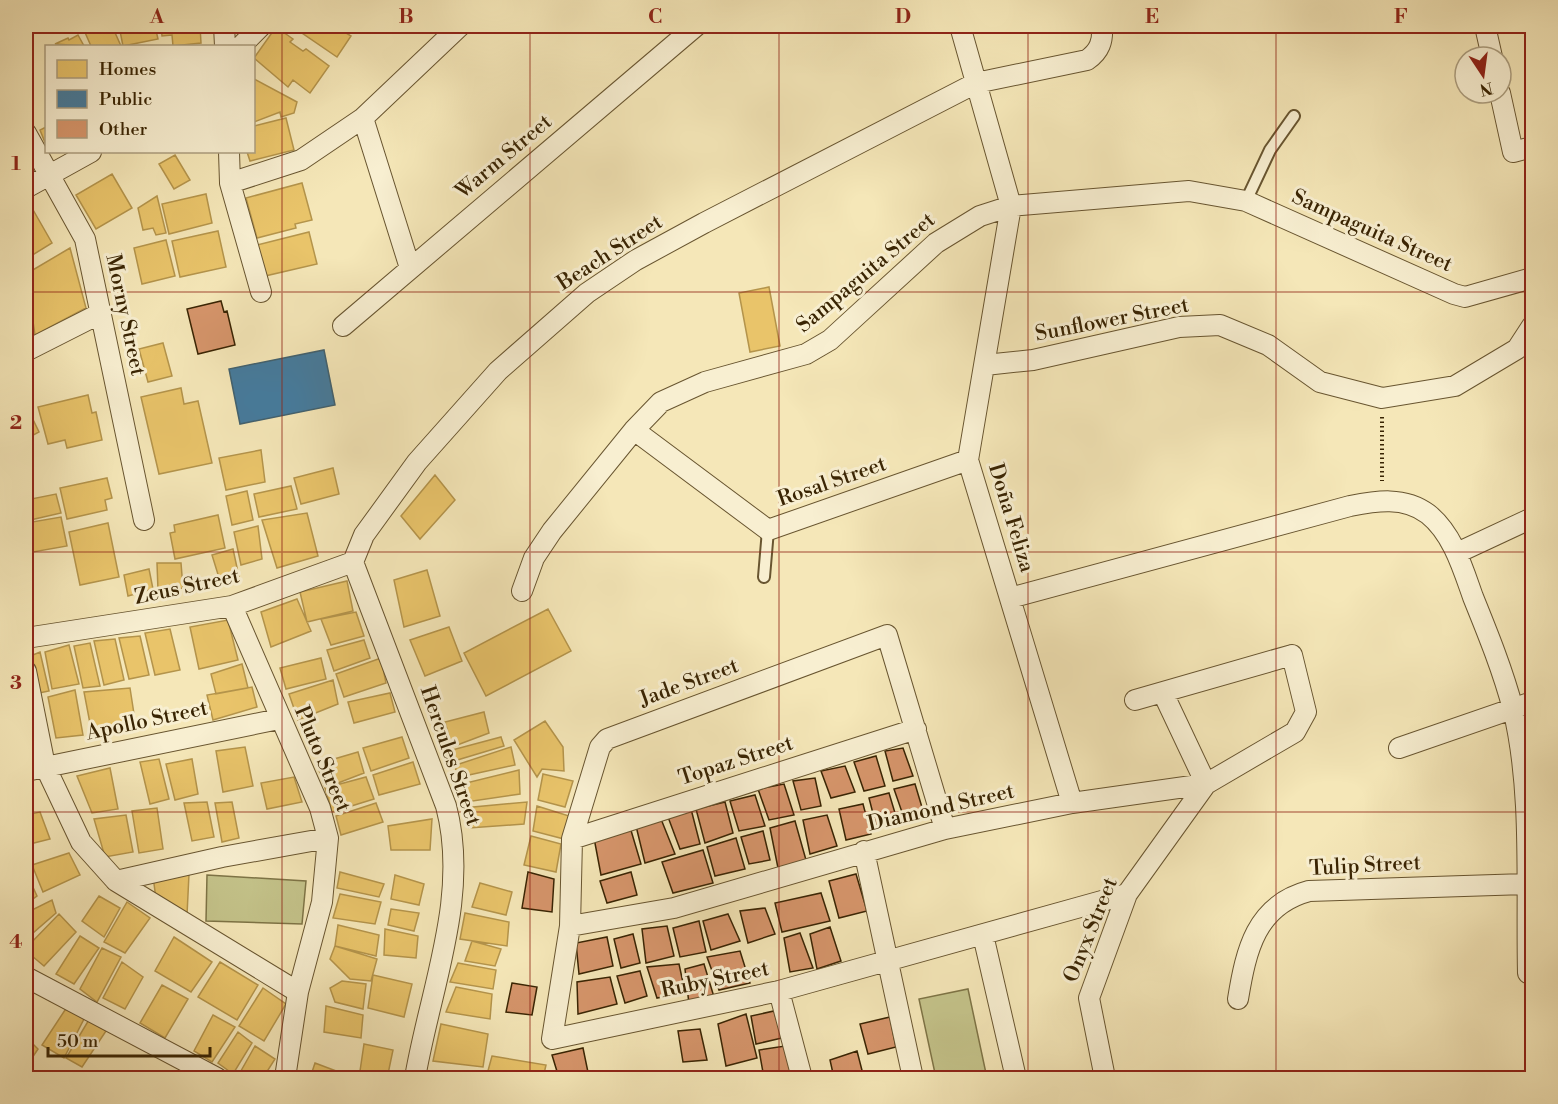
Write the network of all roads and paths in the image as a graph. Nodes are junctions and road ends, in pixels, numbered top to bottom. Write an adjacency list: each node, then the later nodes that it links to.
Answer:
1 (224, 26): 8 (street)
2 (261, 26): 9 (street)
3 (460, 26): 14 (street)
4 (696, 26): 24 (street, Warm Street)
5 (960, 26): 11 (street)
6 (1102, 26): 11 (street, Beach Street)
7 (1485, 26): 10 (street)
8 (225, 45)
9 (242, 45)
10 (1489, 45)
11 (976, 82): 23 (street); 40 (street, Beach Street)
12 (1503, 105): 16 (street)
13 (1294, 116): 22 (lane)
14 (363, 118): 20 (street); 24 (street)
15 (26, 133): 19 (street, Morny Street)
16 (1533, 147)
17 (89, 153): 19 (street)
18 (229, 153): 20 (street)
19 (48, 176): 21 (street); 27 (street, Morny Street)
20 (230, 183): 26 (street)
21 (26, 188)
22 (1246, 201): 23 (street, Sampaguita Street); 25 (street, Sampaguita Street)
23 (1011, 206): 31 (street, Doña Feliza); 33 (street, Sampaguita Street)
24 (410, 268): 28 (street, Warm Street)
25 (1533, 278)
26 (261, 292)
27 (101, 313): 30 (street); 37 (street, Morny Street)
28 (343, 326)
29 (1533, 326): 32 (street, Sunflower Street)
30 (26, 351)
31 (985, 364): 32 (street, Sunflower Street); 34 (street, Doña Feliza)
32 (1382, 398): 35 (path)
33 (634, 430): 38 (street, Rosal Street); 42 (street, Sampaguita Street)
34 (968, 459): 38 (street, Rosal Street); 43 (street, Doña Feliza)
35 (1383, 500): 39 (street); 43 (street)
36 (1533, 518): 39 (street)
37 (144, 520)
38 (768, 530): 41 (lane)
39 (1456, 553): 50 (street)
40 (353, 562): 44 (street, Zeus Street); 77 (street, Hercules Street)
41 (764, 577)
42 (522, 591)
43 (1010, 598): 57 (street, Doña Feliza)
44 (232, 606): 45 (street, Zeus Street); 51 (street, Pluto Street)
45 (26, 638)
46 (26, 670): 54 (street)
47 (1163, 693): 48 (street); 56 (street); 56 (street, Diamond Street)
48 (1135, 700)
49 (1533, 702): 50 (street)
50 (1513, 710): 53 (street); 58 (street)
51 (279, 719): 54 (street, Apollo Street); 60 (street, Pluto Street)
52 (916, 729): 59 (street, Jade Street); 61 (street, Topaz Street); 61 (street, Jade Street)
53 (1399, 748)
54 (45, 766): 55 (street, Apollo Street); 63 (street)
55 (26, 771)
56 (1206, 784): 57 (street, Diamond Street); 65 (street, Onyx Street)
57 (1072, 803): 59 (street, Diamond Street)
58 (1529, 825): 64 (street)
59 (945, 829): 62 (street, Diamond Street)
60 (328, 838): 63 (street); 72 (street, Pluto Street)
61 (572, 838): 66 (street, Jade Street)
62 (864, 851): 66 (street, Diamond Street); 68 (street)
63 (116, 881): 72 (street)
64 (1526, 884): 69 (street); 73 (street, Tulip Street)
65 (1127, 894): 67 (street, Ruby Street); 81 (street, Onyx Street)
66 (570, 926): 74 (street, Jade Street)
67 (983, 934): 68 (street, Ruby Street); 80 (street)
68 (886, 961): 71 (street, Ruby Street); 79 (street)
69 (1528, 973)
70 (26, 977): 75 (street)
71 (779, 991): 74 (street, Ruby Street); 78 (street)
72 (298, 992): 76 (street, Pluto Street)
73 (1238, 999)
74 (552, 1039)
75 (217, 1078)
76 (285, 1078)
77 (416, 1078)
78 (802, 1078)
79 (913, 1078)
80 (1016, 1078)
81 (1105, 1078)

